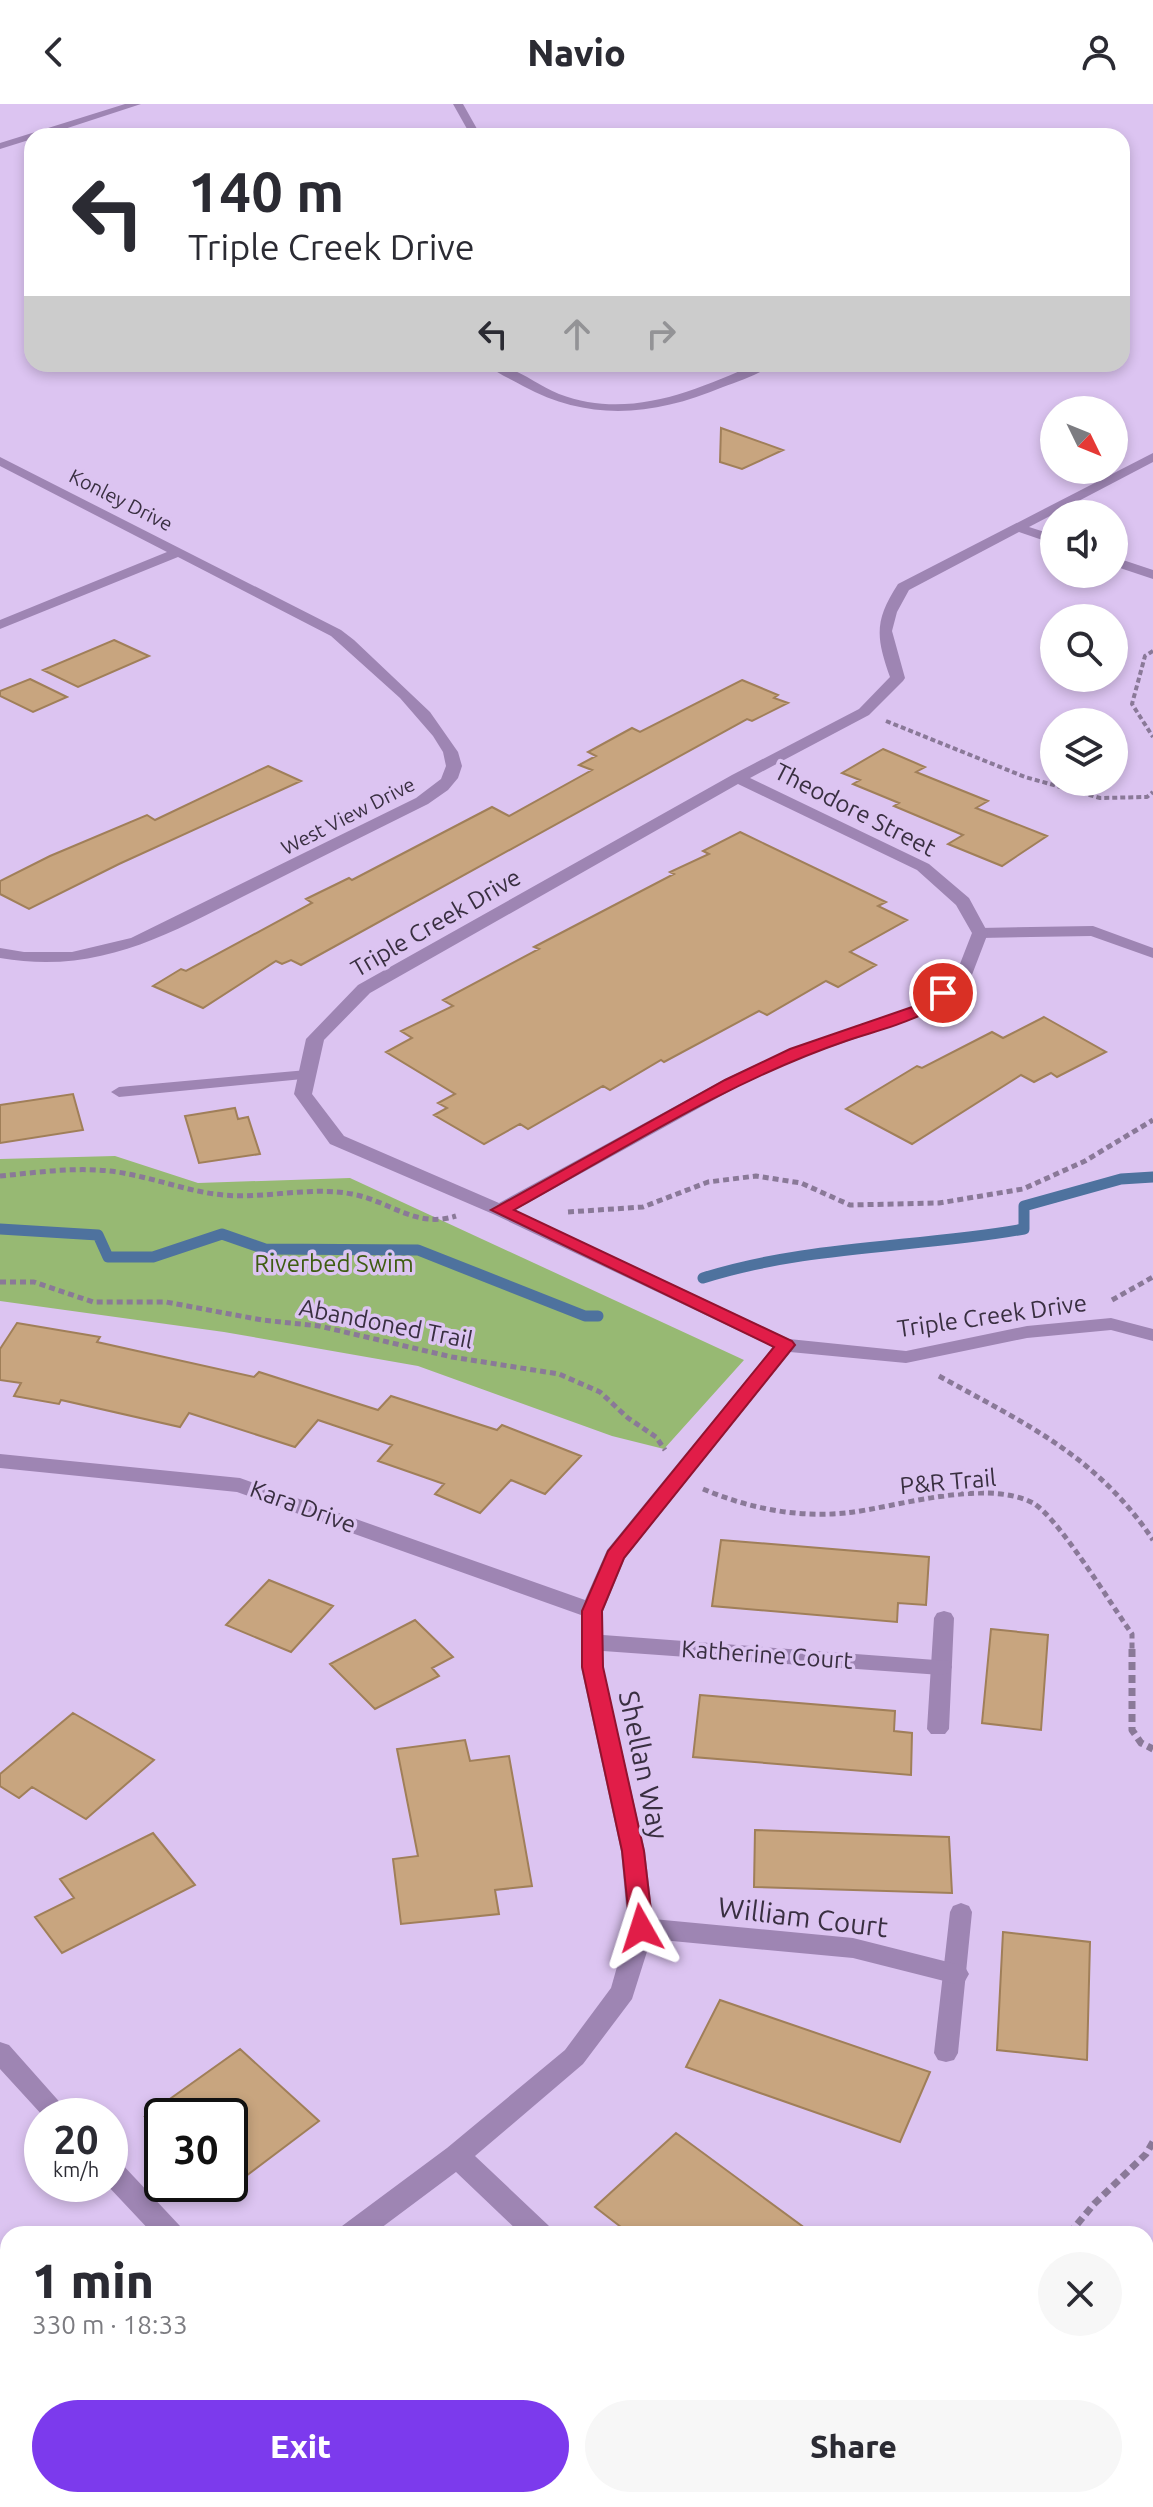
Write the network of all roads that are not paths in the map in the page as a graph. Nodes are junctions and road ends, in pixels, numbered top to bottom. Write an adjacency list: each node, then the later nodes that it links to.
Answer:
1 (136, 104): 3 (street)
2 (458, 104): 4 (street)
3 (58, 128)
4 (472, 128)
5 (24, 139): 6 (street)
6 (0, 146)
7 (508, 372): 8 (street)
8 (747, 372)
9 (1153, 457): 11 (street, Triple Creek Drive)
10 (0, 461): 13 (street, Konley Drive)
11 (1020, 528): 12 (street); 17 (street, Triple Creek Drive)
12 (1040, 535)
13 (179, 552): 16 (street, Konley Drive); 19 (street, West View Drive)
14 (1128, 566): 15 (street)
15 (1153, 575)
16 (0, 625)
17 (738, 778): 18 (street, Theodore Street); 21 (street, Triple Creek Drive)
18 (980, 933): 20 (lane); 23 (street)
19 (0, 953)
20 (1153, 953)
21 (307, 1075): 22 (lane); 23 (street, Triple Creek Drive)
22 (119, 1092)
23 (500, 1210): 25 (street, Triple Creek Drive)
24 (1153, 1335): 25 (street, Triple Creek Drive)
25 (785, 1345): 27 (street, Shellan Way)
26 (0, 1461): 27 (street, Kara Drive)
27 (592, 1611): 29 (street, Shellan Way)
28 (944, 1618): 30 (lane)
29 (592, 1642): 30 (street, Katherine Court); 33 (street, Shellan Way)
30 (941, 1667): 31 (lane)
31 (938, 1729)
32 (961, 1912): 34 (lane)
33 (641, 1928): 34 (street, William Court); 38 (street, Shellan Way)
34 (956, 1974): 36 (lane)
35 (0, 2052): 37 (street)
36 (946, 2053)
37 (42, 2098)
38 (457, 2156): 41 (street, Shellan Way); 42 (street)
39 (128, 2189): 40 (street)
40 (162, 2226)
41 (363, 2226)
42 (531, 2226)

